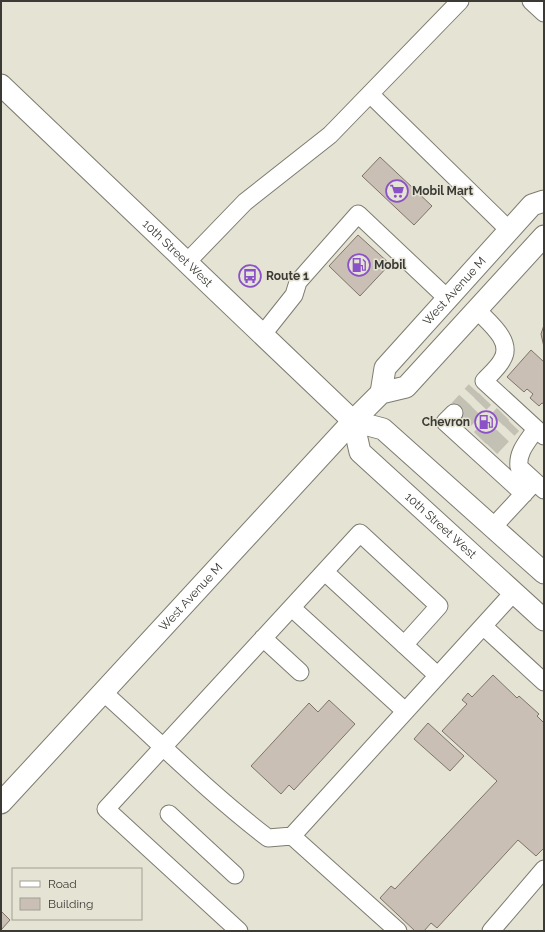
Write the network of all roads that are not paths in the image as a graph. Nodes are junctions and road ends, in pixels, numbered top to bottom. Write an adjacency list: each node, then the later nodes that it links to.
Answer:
1 (460, 1): 5 (lane)
2 (531, 1): 3 (lane)
3 (544, 13)
4 (1, 85): 9 (main road, 10th Street West)
5 (370, 94): 7 (lane); 9 (lane)
6 (544, 201): 7 (main road, West Avenue M)
7 (510, 230): 10 (main road, West Avenue M)
8 (544, 236): 11 (main road)
9 (187, 262): 12 (main road, 10th Street West)
10 (447, 298): 12 (lane); 13 (main road, West Avenue M)
11 (476, 309): 13 (main road); 16 (lane)
12 (263, 334): 14 (main road, 10th Street West)
13 (381, 393): 14 (main road, West Avenue M)
14 (354, 421): 18 (main road, 10th Street West); 21 (main road, 10th Street West); 30 (main road, West Avenue M)
15 (457, 422): 17 (lane)
16 (540, 432): 17 (lane)
17 (534, 489): 18 (lane)
18 (492, 527): 20 (main road, 10th Street West)
19 (325, 572): 22 (lane); 26 (lane); 26 (lane)
20 (544, 573)
21 (514, 592): 23 (main road, 10th Street West); 24 (lane)
22 (292, 608): 25 (lane); 31 (lane)
23 (544, 620)
24 (483, 626): 28 (lane); 29 (lane)
25 (263, 638): 27 (lane); 32 (lane)
26 (404, 645): 28 (lane)
27 (300, 672)
28 (437, 675): 31 (lane)
29 (544, 682)
30 (104, 692): 32 (lane); 33 (main road, West Avenue M)
31 (405, 711): 35 (lane)
32 (164, 746): 35 (lane); 38 (lane)
33 (1, 803)
34 (169, 814): 37 (lane)
35 (292, 836): 39 (lane)
36 (544, 869): 40 (lane)
37 (235, 875)
38 (238, 931)
39 (398, 931)
40 (491, 931)

